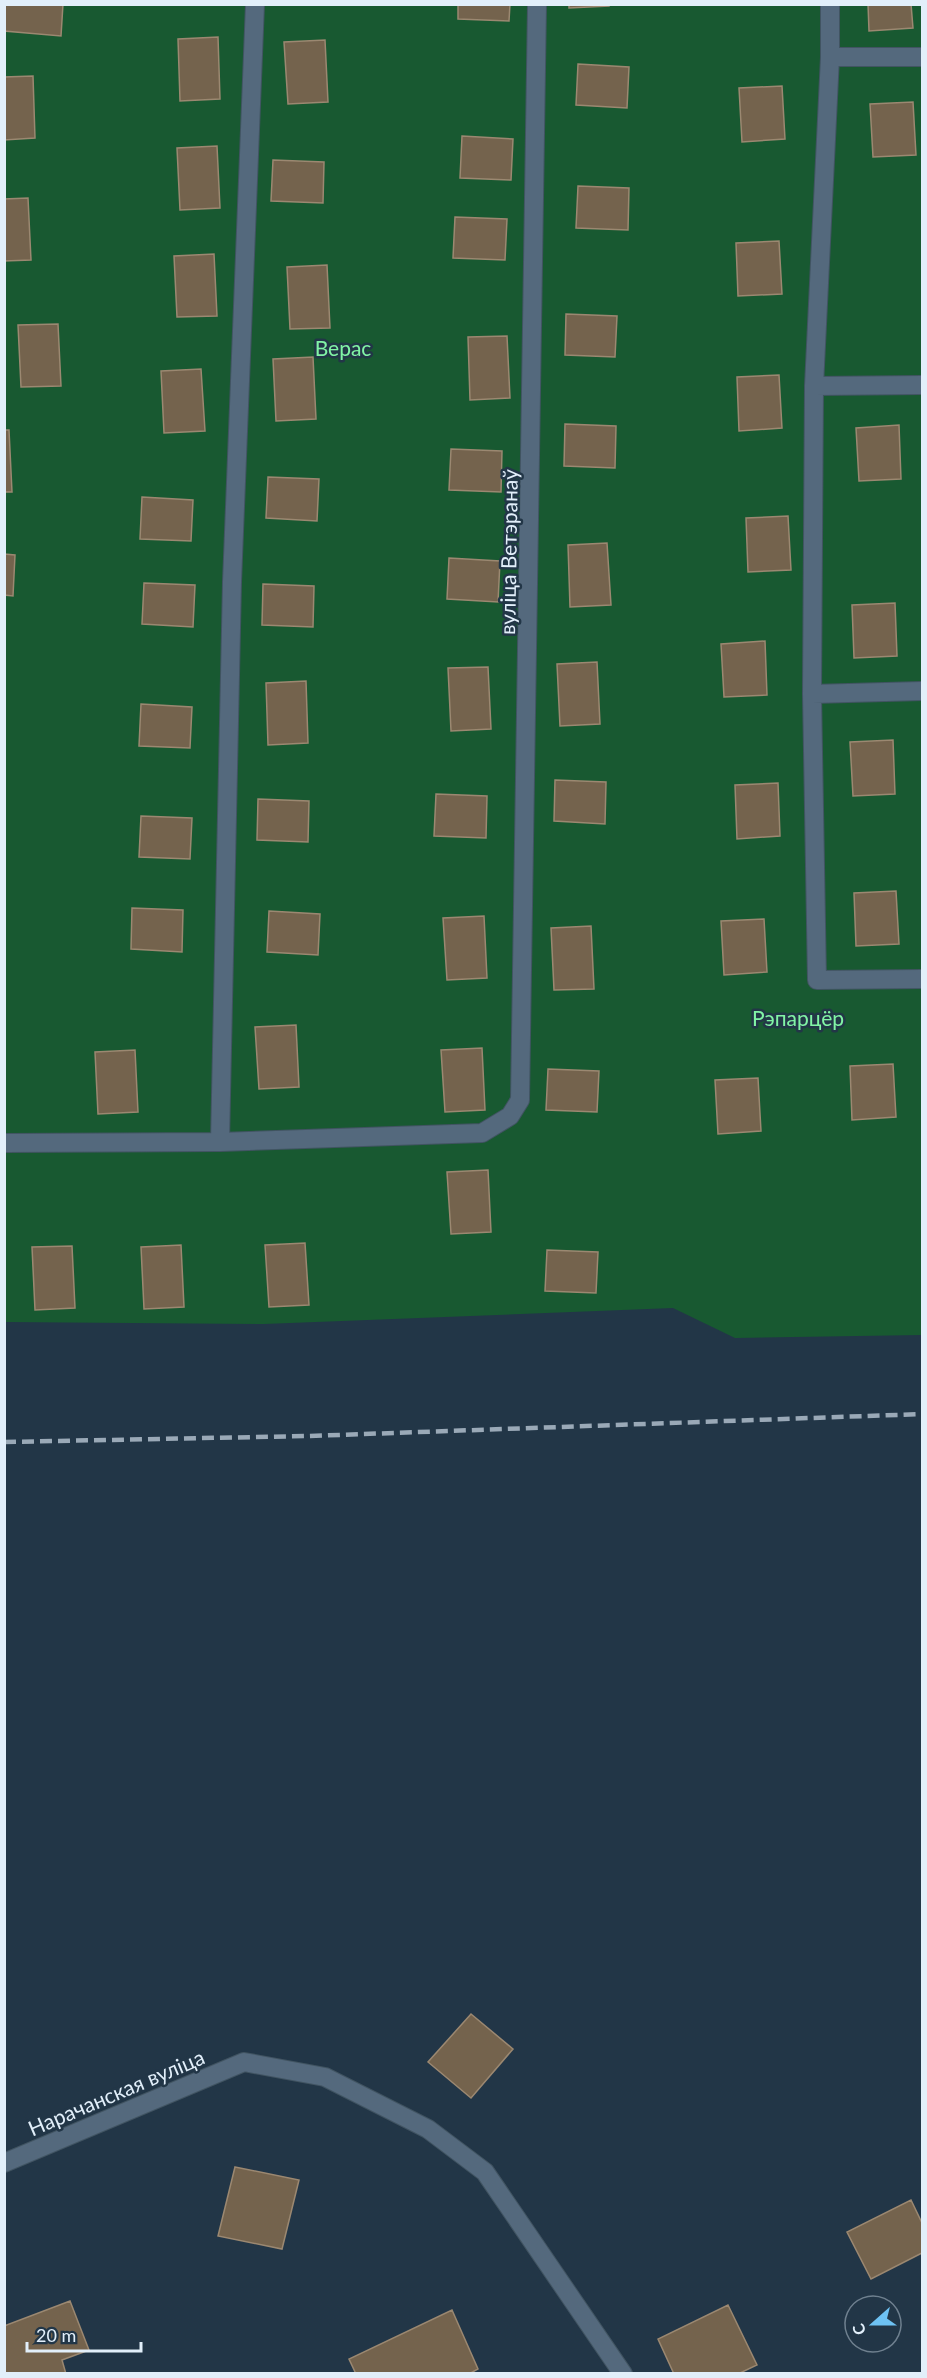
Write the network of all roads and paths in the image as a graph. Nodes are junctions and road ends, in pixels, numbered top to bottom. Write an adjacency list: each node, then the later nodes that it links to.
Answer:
1 (255, 4): 12 (street)
2 (537, 4): 12 (street, вуліца Ветэранаў)
3 (830, 4): 4 (street)
4 (830, 57): 5 (street); 7 (street)
5 (922, 57)
6 (922, 385): 7 (street)
7 (814, 386): 9 (street)
8 (922, 691): 9 (street)
9 (812, 694): 10 (street)
10 (922, 979)
11 (4, 1143): 12 (street)
12 (220, 1143)
13 (4, 2163): 14 (street, Нарачанская вуліца)
14 (623, 2373)

